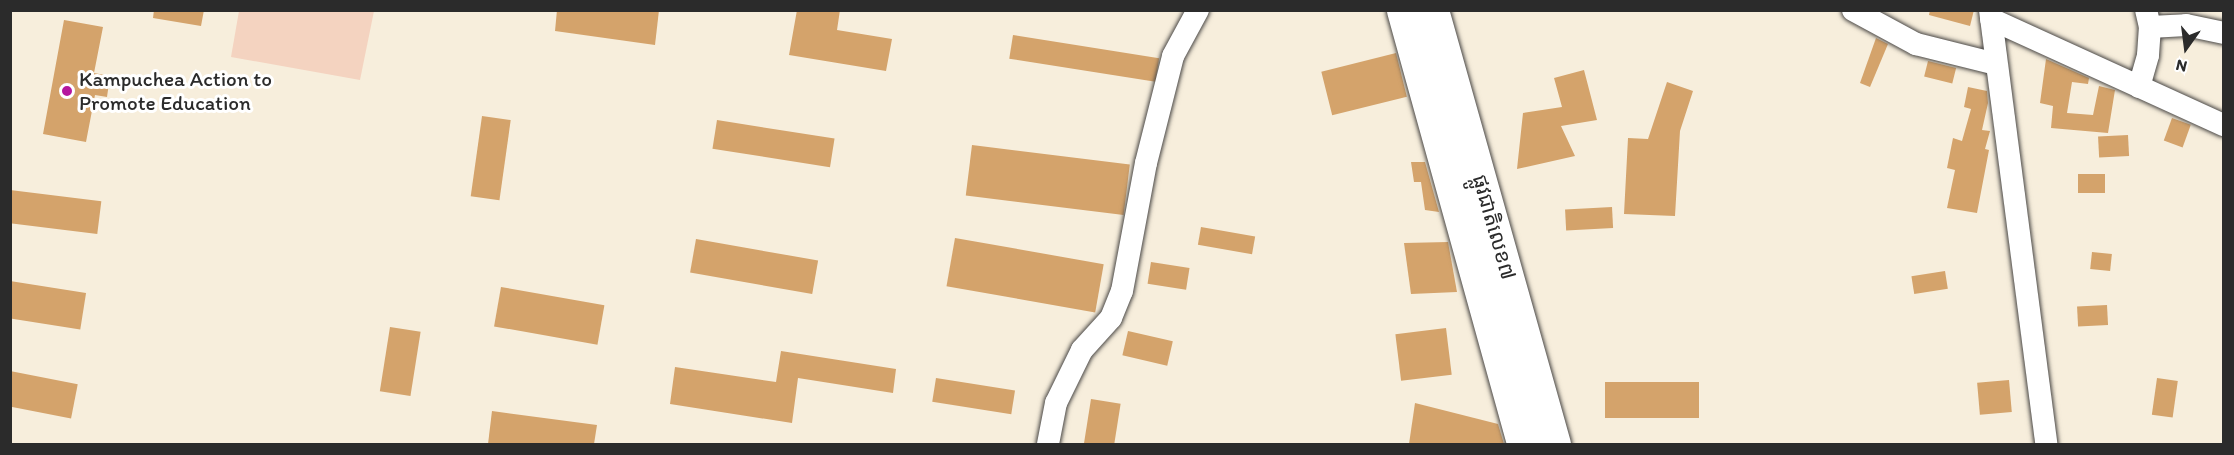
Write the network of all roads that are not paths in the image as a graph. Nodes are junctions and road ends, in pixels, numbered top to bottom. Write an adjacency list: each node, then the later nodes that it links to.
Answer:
1 (1198, 10): 12 (street)
2 (1403, 10): 11 (highway, ផ្លូវជាតិលេខ៧)
3 (1432, 10): 11 (highway, ផ្លូវជាតិលេខ៧)
4 (1853, 10): 8 (street)
5 (1990, 15): 8 (street); 9 (street)
6 (2148, 19): 7 (street); 9 (street)
7 (2223, 33)
8 (1996, 64): 15 (street)
9 (2139, 87): 10 (street)
10 (2223, 124)
11 (1506, 326): 13 (highway, ផ្លូវជាតិលេខ៧); 14 (highway, ផ្លូវជាតិលេខ៧)
12 (1048, 444)
13 (1523, 444)
14 (1554, 444)
15 (2046, 444)

